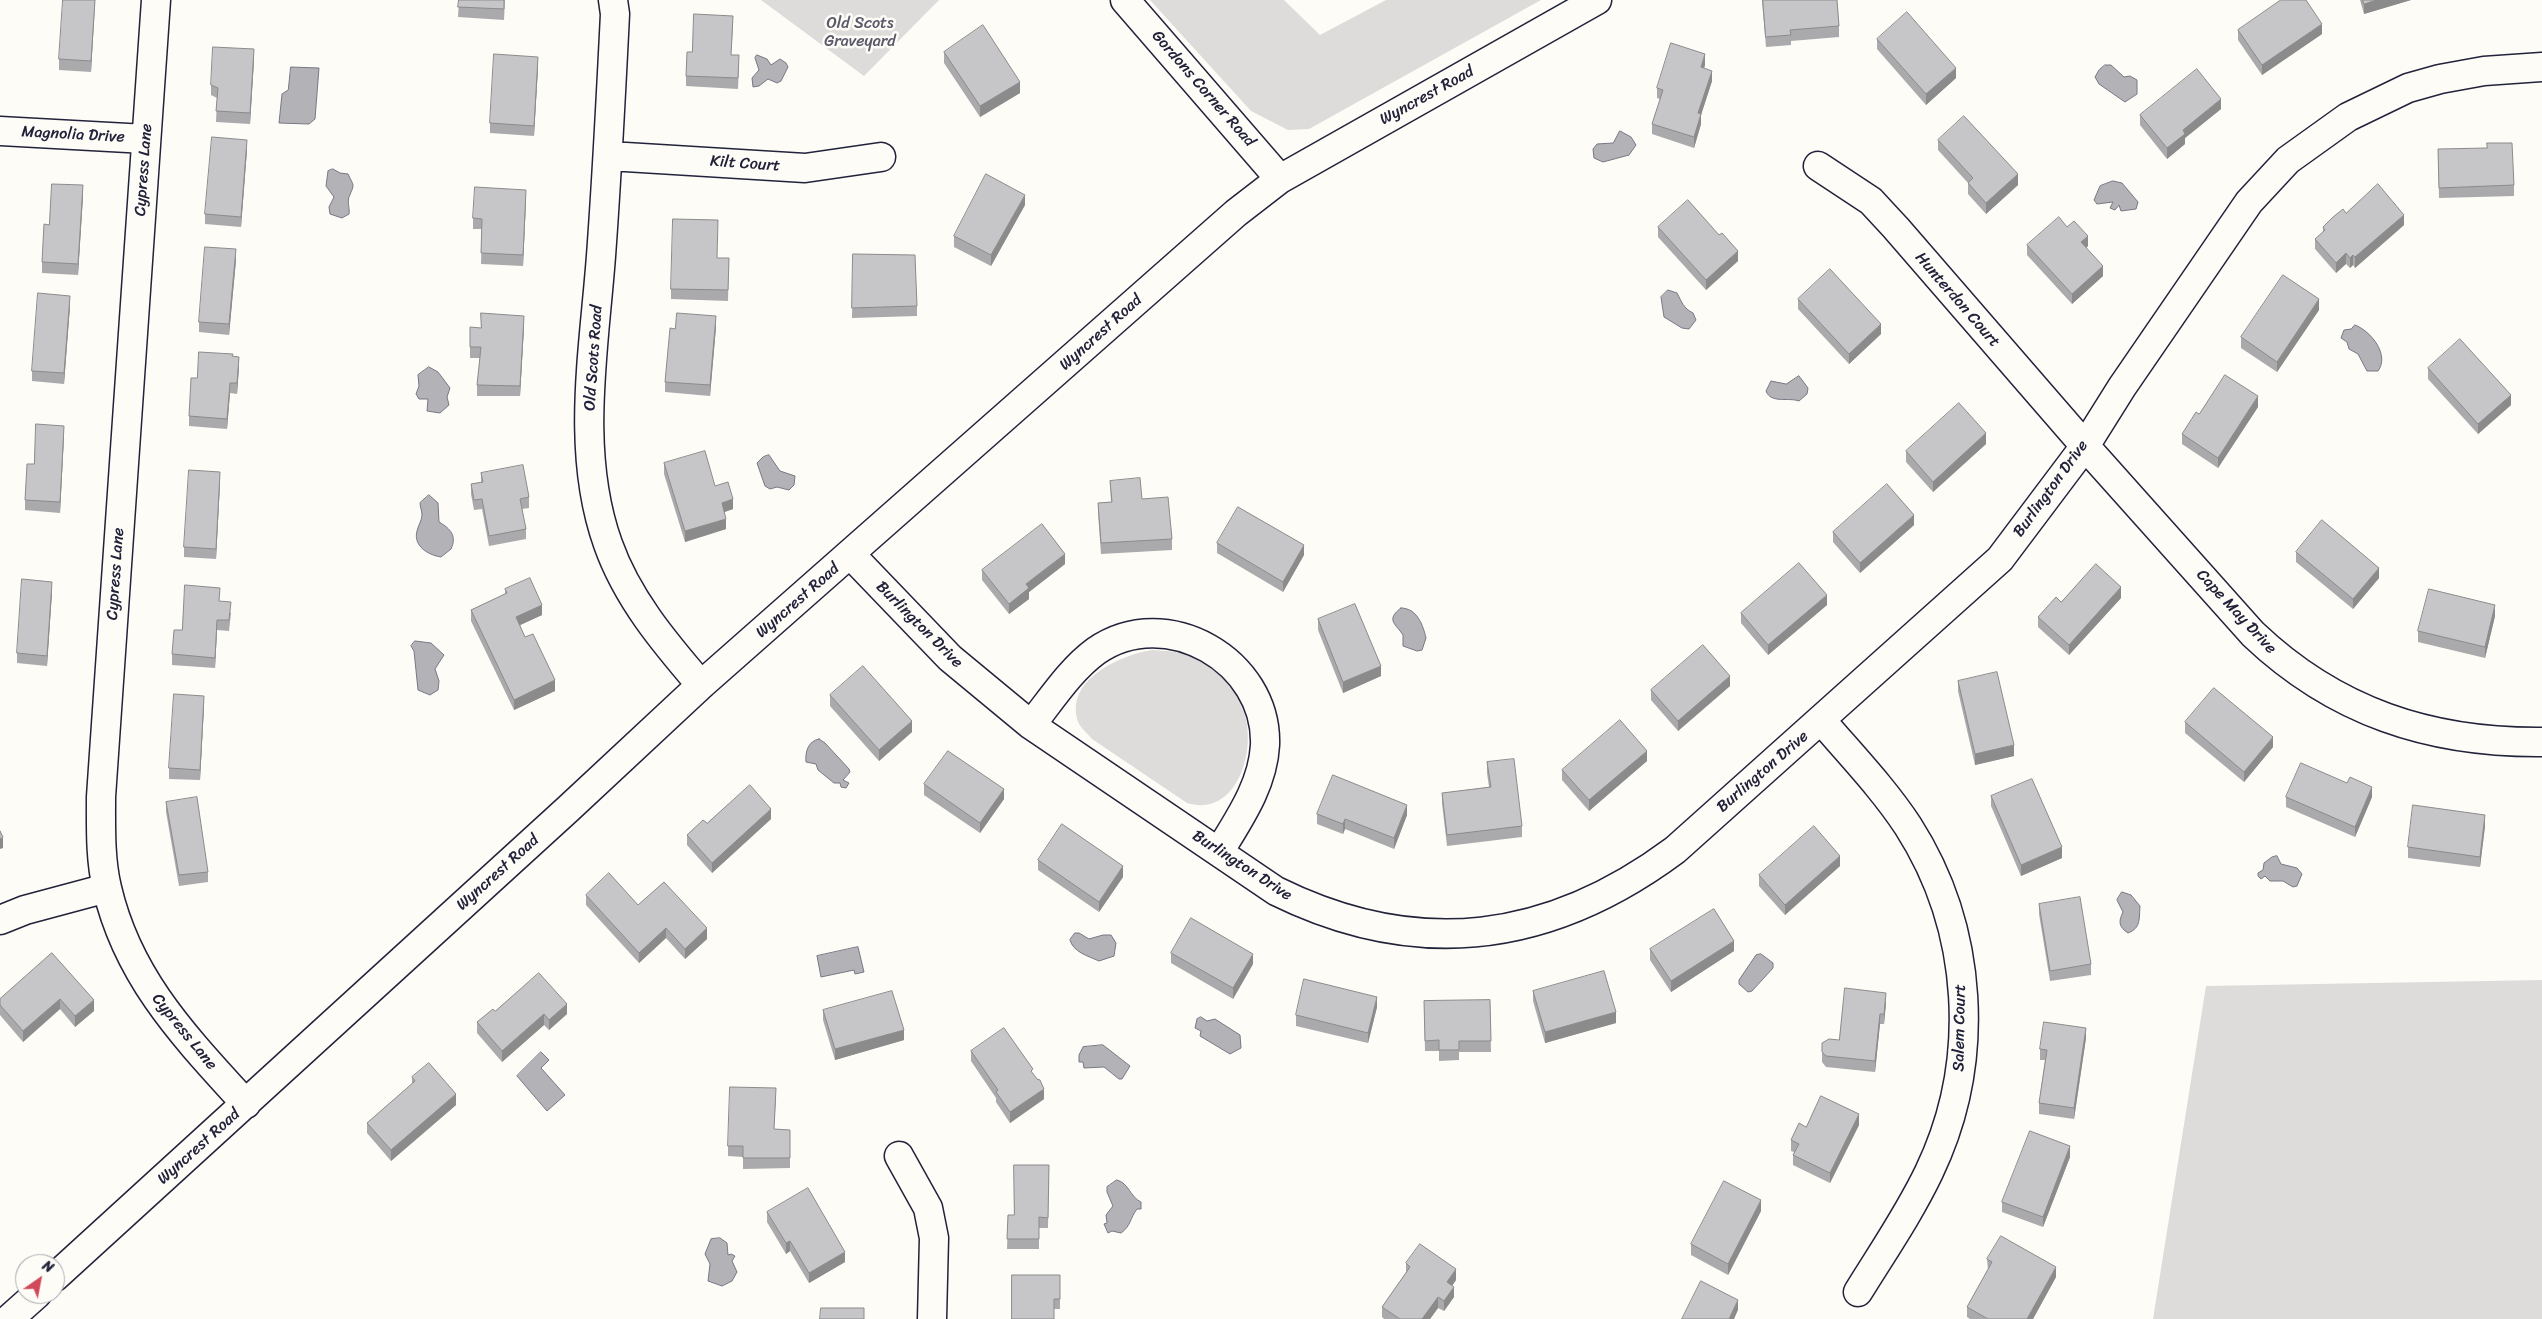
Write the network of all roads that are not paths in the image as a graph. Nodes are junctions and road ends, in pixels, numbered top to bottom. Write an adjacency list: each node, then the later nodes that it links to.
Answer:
1 (156, 0): 7 (street, Cypress Lane)
2 (613, 0): 8 (street, Old Scots Road)
3 (1125, 0): 11 (street, Gordons Corner Road)
4 (1597, 0): 11 (street, Wyncrest Road)
5 (2542, 67): 12 (street, Burlington Drive)
6 (0, 131): 7 (street, Magnolia Drive)
7 (146, 139): 19 (street, Cypress Lane)
8 (609, 156): 9 (street, Kilt Court); 14 (street, Old Scots Road)
9 (882, 157)
10 (1818, 166): 12 (street, Hunterdon Court)
11 (1280, 179): 13 (street, Wyncrest Road)
12 (2085, 446): 15 (street, Burlington Drive); 17 (street, Cape May Drive)
13 (851, 555): 14 (street, Wyncrest Road); 16 (street, Burlington Drive)
14 (702, 684): 21 (street, Wyncrest Road)
15 (1822, 721): 18 (street, Burlington Drive); 24 (street, Salem Court)
16 (1031, 725): 18 (street, Burlington Drive); 18 (street)
17 (2542, 742)
18 (1219, 852)
19 (107, 888): 20 (street); 21 (street, Cypress Lane)
20 (0, 920)
21 (246, 1104): 23 (street, Wyncrest Road)
22 (899, 1156): 27 (street)
23 (65, 1268)
24 (1858, 1292)
25 (26, 1304): 26 (street)
26 (9, 1319)
27 (932, 1319)

